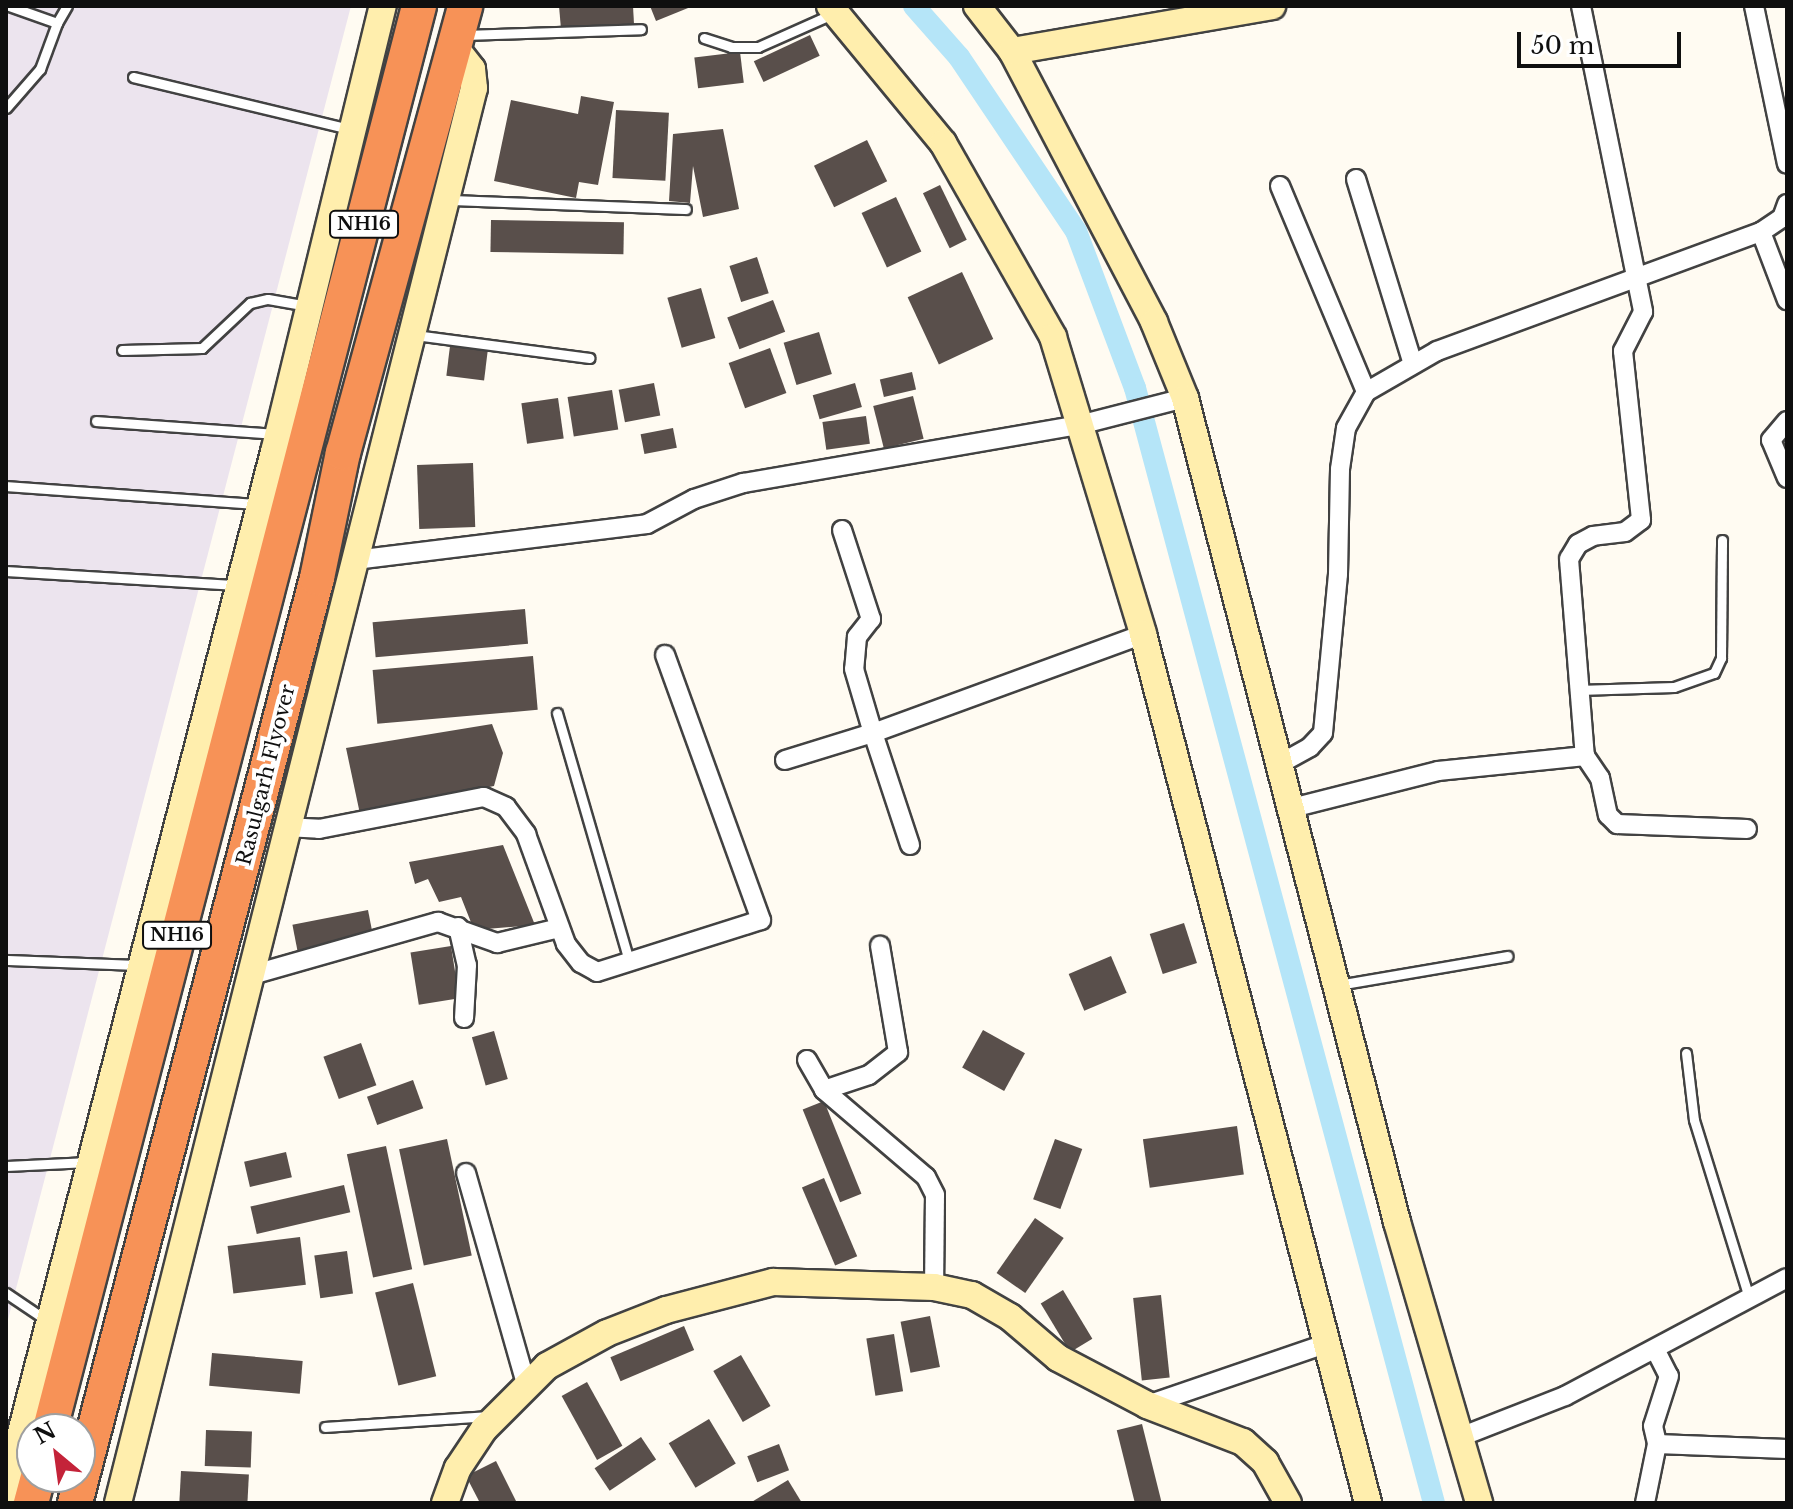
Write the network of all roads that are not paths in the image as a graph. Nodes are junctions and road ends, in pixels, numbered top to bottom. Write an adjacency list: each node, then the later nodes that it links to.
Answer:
1 (9, 6): 10 (lane)
2 (67, 6): 10 (lane)
3 (383, 6): 17 (street)
4 (419, 6): 37 (highway, NH16)
5 (977, 6): 14 (street)
6 (1272, 6): 14 (street)
7 (1581, 6): 25 (street)
8 (1754, 6): 18 (street)
9 (833, 9): 13 (lane); 36 (street)
10 (57, 23): 16 (lane)
11 (459, 29): 12 (lane); 21 (street); 91 (highway, Rasulgarh Flyover / NH16)
12 (641, 29)
13 (704, 38)
14 (1012, 51): 33 (street)
15 (133, 77): 17 (lane)
16 (6, 108)
17 (353, 130): 27 (street)
18 (1787, 164)
19 (1356, 179): 31 (street)
20 (1280, 186): 32 (street)
21 (447, 200): 22 (lane); 28 (street)
22 (686, 209)
23 (1785, 213): 24 (street)
24 (1761, 232): 25 (street); 26 (street)
25 (1640, 281): 31 (street); 48 (street)
26 (1787, 300)
27 (309, 306): 29 (lane); 37 (street)
28 (412, 335): 30 (lane); 43 (street)
29 (122, 350)
30 (589, 358)
31 (1413, 364): 32 (street)
32 (1366, 392): 53 (street)
33 (1185, 398): 36 (street); 53 (street)
34 (96, 421): 37 (lane)
35 (1787, 421): 38 (street)
36 (1092, 422): 43 (street); 46 (street)
37 (293, 438): 40 (street); 83 (highway, NH16)
38 (1787, 478)
39 (6, 486): 40 (lane)
40 (261, 504): 45 (street)
41 (842, 530): 50 (street)
42 (1722, 540): 48 (lane)
43 (355, 560): 55 (street)
44 (6, 571): 45 (lane)
45 (240, 586): 64 (street)
46 (1143, 634): 50 (street); 79 (street)
47 (665, 655): 63 (street)
48 (1578, 690): 51 (street)
49 (557, 713): 63 (lane)
50 (873, 733): 52 (street); 57 (street)
51 (1585, 756): 54 (street); 56 (street)
52 (785, 760)
53 (1276, 766): 54 (street)
54 (1288, 809): 66 (street)
55 (285, 827): 59 (street); 65 (street)
56 (1747, 829)
57 (910, 845)
58 (458, 927): 59 (street); 65 (street); 67 (street)
59 (559, 928): 63 (street)
60 (880, 946): 70 (street)
61 (1508, 956): 66 (lane)
62 (6, 960): 64 (lane)
63 (630, 964)
64 (143, 965): 71 (street)
65 (248, 976): 92 (street)
66 (1334, 985): 86 (street)
67 (464, 1018)
68 (1686, 1053): 77 (lane)
69 (807, 1060): 70 (street)
70 (824, 1090): 75 (street)
71 (92, 1162): 72 (lane); 78 (street)
72 (6, 1166)
73 (466, 1173): 81 (street)
74 (1787, 1278): 77 (street)
75 (934, 1287): 81 (street); 82 (street)
76 (6, 1293): 78 (lane)
77 (1749, 1298): 80 (street)
78 (50, 1323): 89 (street)
79 (1328, 1343): 82 (street); 95 (street)
80 (1655, 1349): 86 (street); 87 (street)
81 (526, 1383): 84 (street)
82 (1147, 1405): 94 (street)
83 (54, 1413)
84 (497, 1415): 85 (lane); 93 (street)
85 (325, 1427)
86 (1460, 1437): 96 (street)
87 (1657, 1444): 88 (street); 97 (street)
88 (1787, 1449)
89 (15, 1479): 90 (highway)
90 (31, 1503)
91 (75, 1503)
92 (118, 1503)
93 (445, 1503)
94 (1288, 1503)
95 (1368, 1503)
96 (1479, 1503)
97 (1645, 1503)

